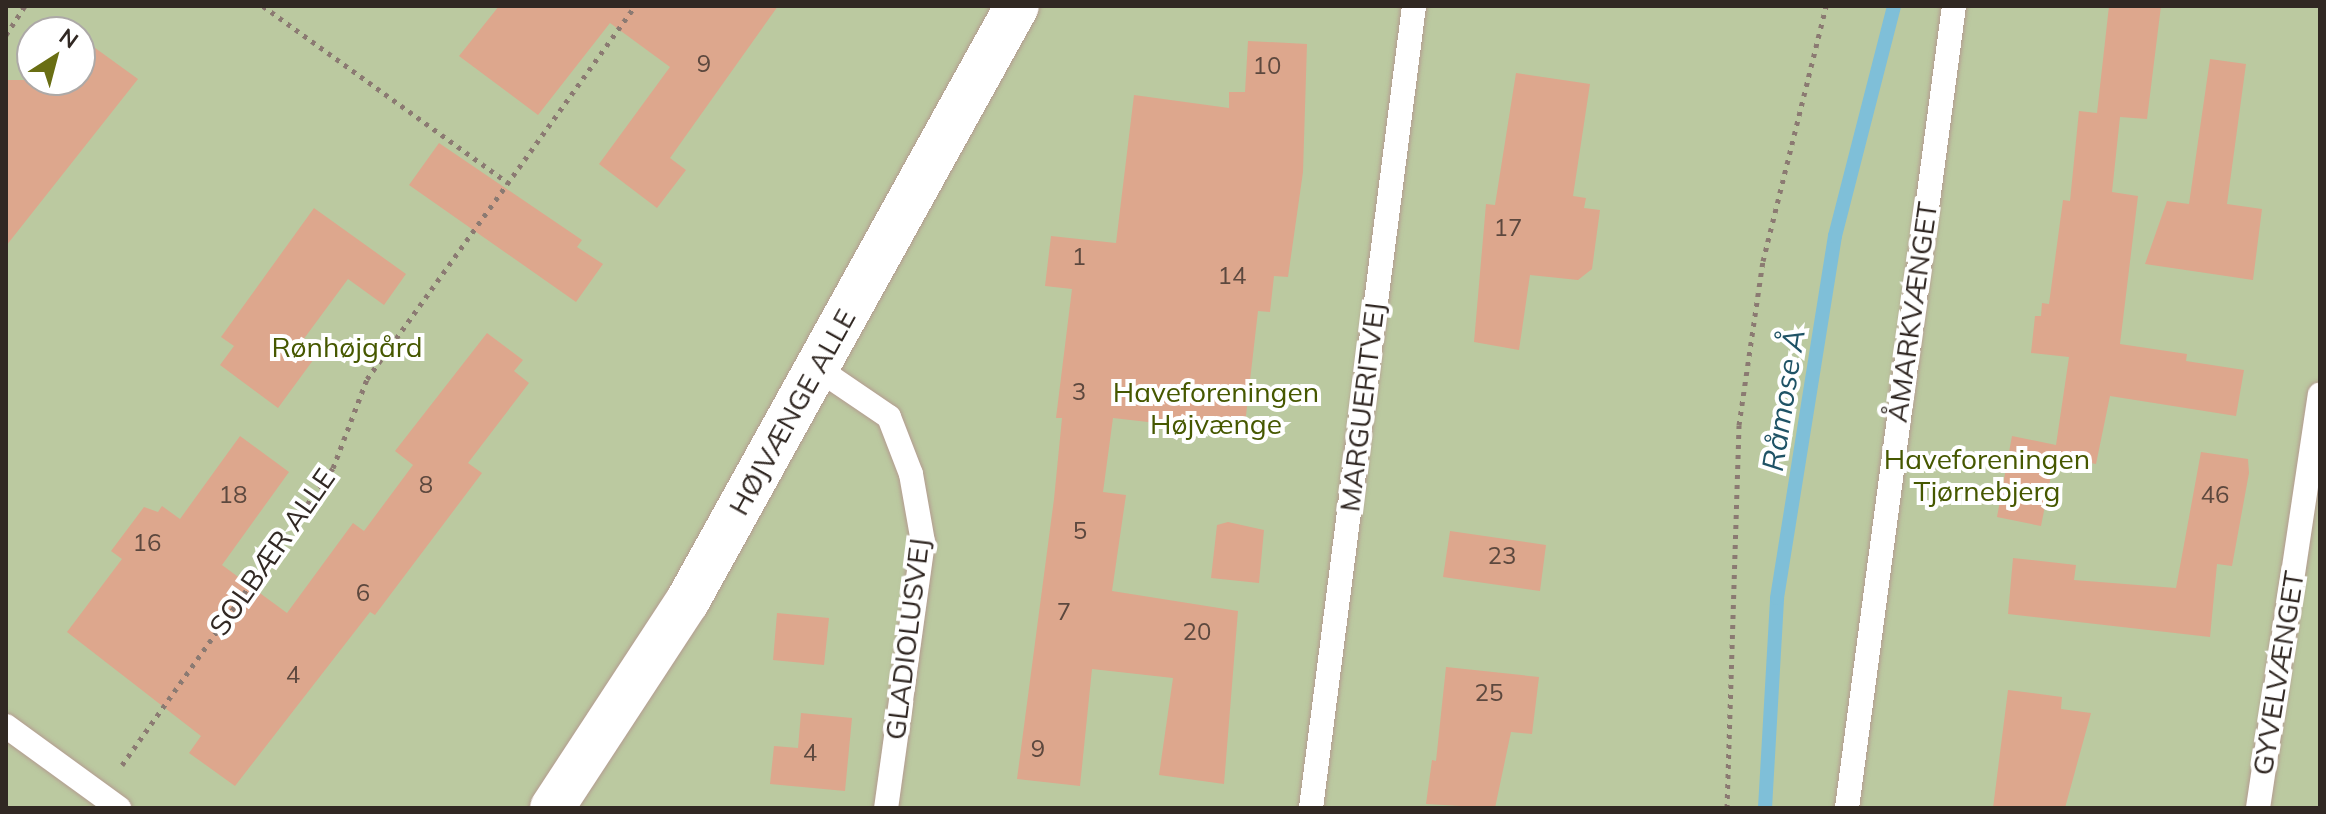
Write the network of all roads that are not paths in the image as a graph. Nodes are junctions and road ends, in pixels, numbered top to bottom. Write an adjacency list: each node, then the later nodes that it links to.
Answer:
1 (1017, 6): 4 (street, HØJVÆNGE ALLE)
2 (1414, 6): 10 (lane, MARGUERITVEJ)
3 (1954, 6): 11 (lane, ÅMARKVÆNGET)
4 (817, 368): 8 (street, HØJVÆNGE ALLE); 9 (lane, GLADIOLUSVEJ)
5 (2320, 395): 12 (lane, GYVELVÆNGET)
6 (6, 726): 7 (lane)
7 (110, 801)
8 (552, 808)
9 (886, 808)
10 (1311, 808)
11 (1847, 808)
12 (2258, 808)

